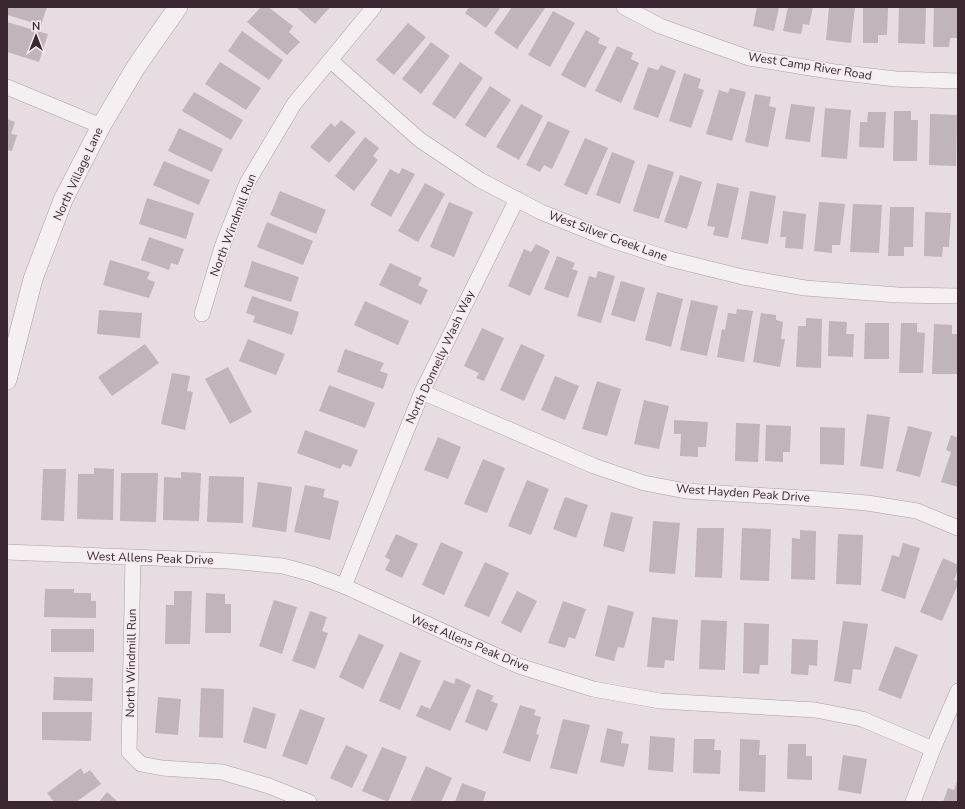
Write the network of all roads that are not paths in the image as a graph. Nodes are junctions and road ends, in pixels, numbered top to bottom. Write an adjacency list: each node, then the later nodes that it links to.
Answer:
1 (178, 7): 7 (street, North Village Lane)
2 (374, 7): 4 (street, North Windmill Run)
3 (624, 7): 5 (street, West Camp River Road)
4 (330, 60): 8 (street, West Silver Creek Lane); 10 (street, North Windmill Run)
5 (958, 81)
6 (7, 87): 7 (street)
7 (101, 126): 11 (street, North Village Lane)
8 (517, 199): 9 (street, West Silver Creek Lane); 12 (street, North Donnelly Wash Way)
9 (958, 296)
10 (202, 314)
11 (7, 380)
12 (422, 392): 13 (street, West Hayden Peak Drive); 16 (street, North Donnelly Wash Way)
13 (958, 528)
14 (7, 552): 15 (street, West Allens Peak Drive)
15 (133, 557): 16 (street, West Allens Peak Drive); 19 (street, North Windmill Run)
16 (344, 586): 18 (street, West Allens Peak Drive)
17 (958, 692): 18 (street)
18 (933, 749): 20 (street)
19 (309, 802)
20 (913, 802)

